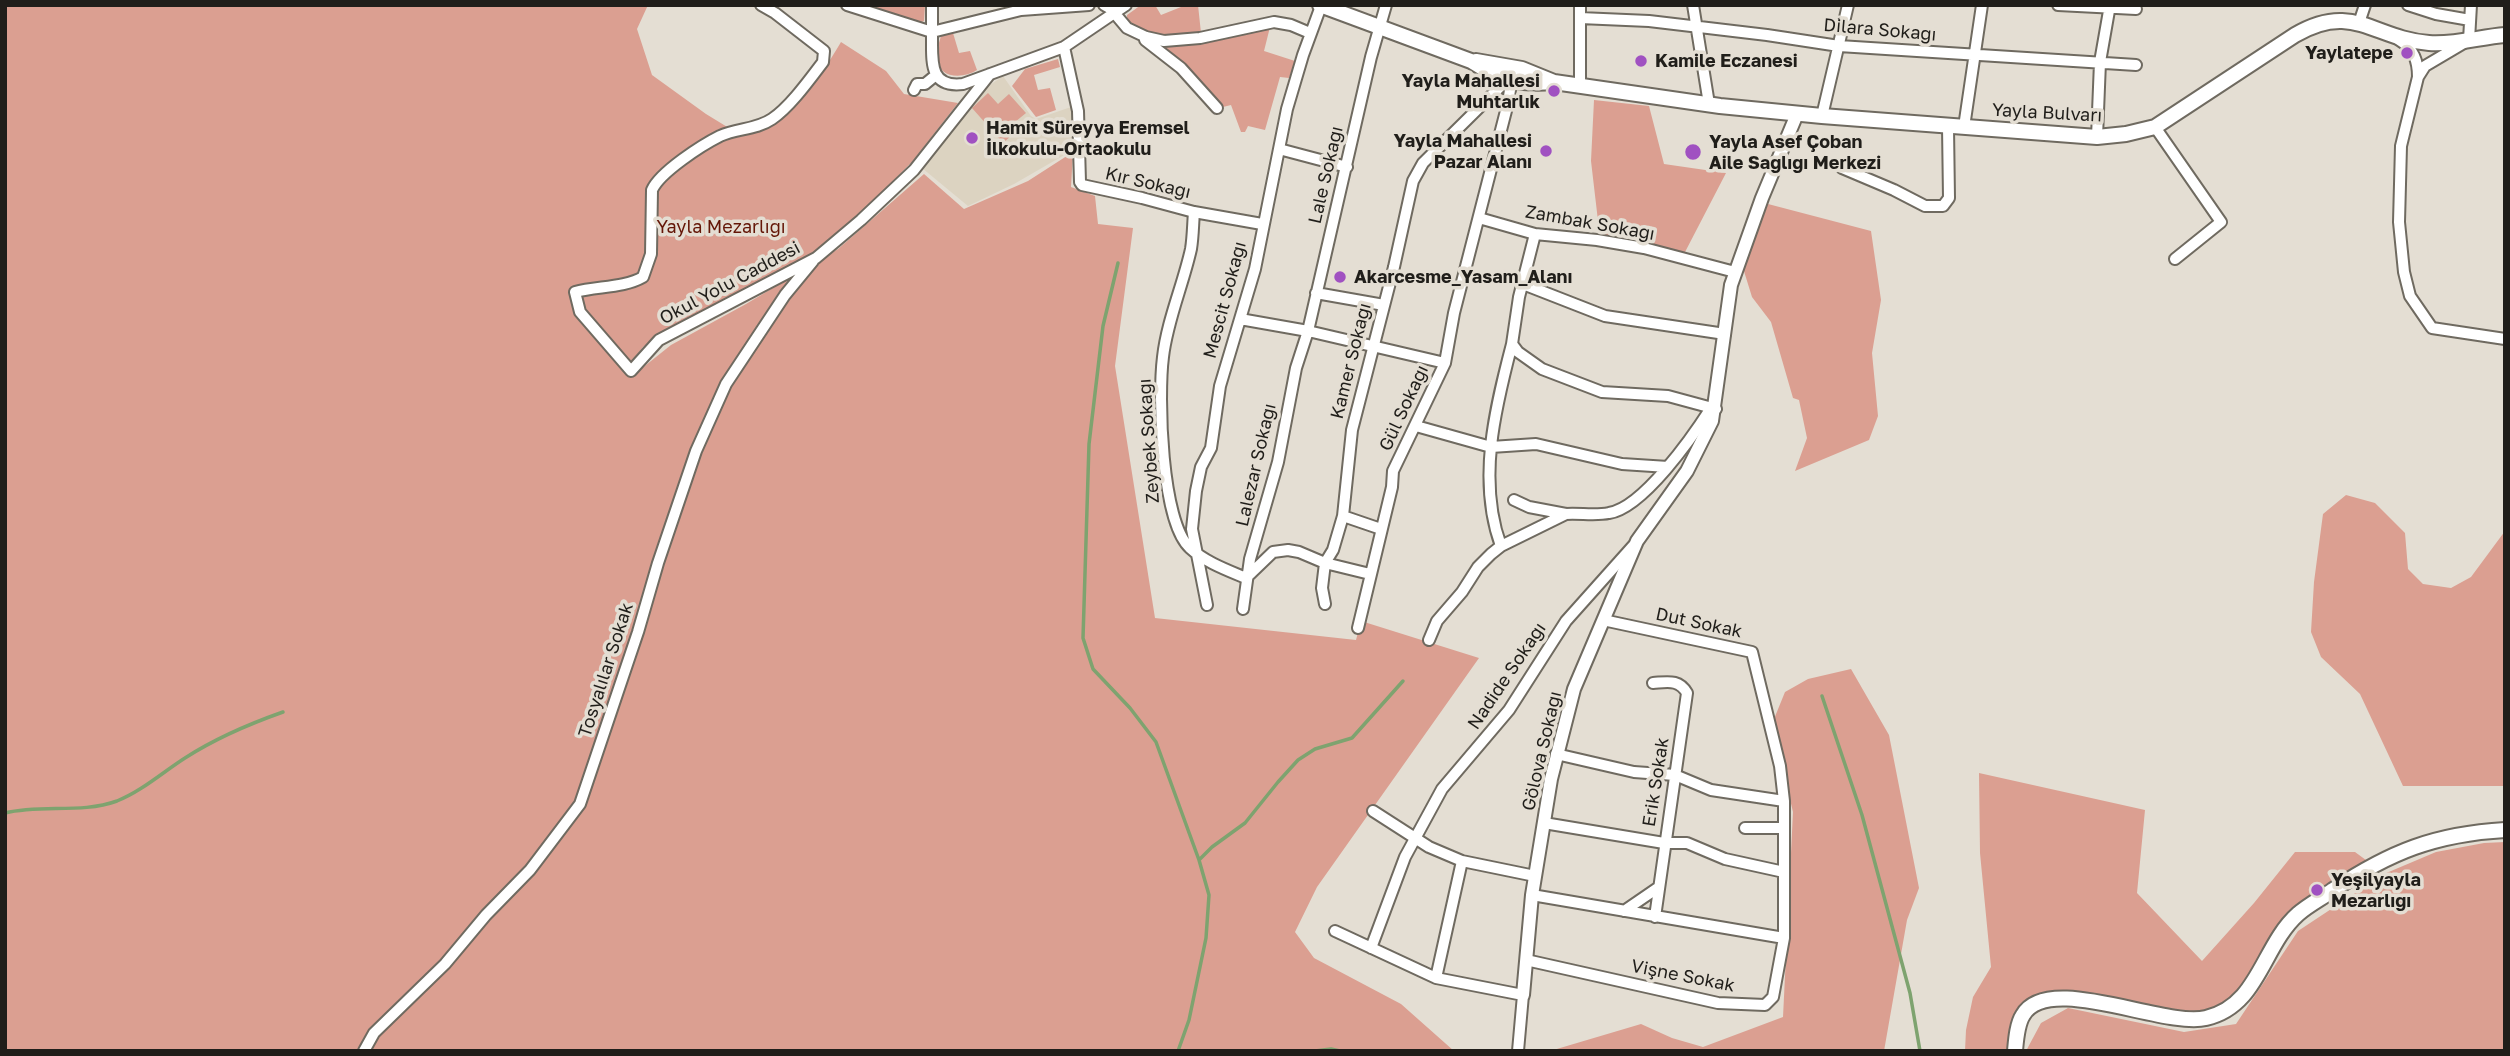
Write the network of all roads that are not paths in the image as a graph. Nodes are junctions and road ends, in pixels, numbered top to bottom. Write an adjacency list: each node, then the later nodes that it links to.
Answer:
1 (761, 5): 58 (street, Okul Yolu Caddesi)
2 (847, 5): 25 (street)
3 (932, 5): 25 (street)
4 (1088, 5): 25 (street)
5 (1104, 5): 19 (street)
6 (1126, 5): 19 (street)
7 (1386, 5): 24 (street, Lale Sokağı)
8 (1580, 5): 20 (street)
9 (1693, 5): 23 (street)
10 (1848, 5): 31 (street)
11 (1982, 5): 33 (street)
12 (2058, 5): 17 (street)
13 (2365, 5): 22 (street)
14 (2408, 5): 21 (street)
15 (2471, 5): 21 (street)
16 (1321, 6): 24 (main road, Yayla Bulvarı); 27 (street, Mescit Sokağı)
17 (2110, 6): 18 (street); 35 (street)
18 (2136, 9)
19 (1114, 13): 28 (street); 32 (street)
20 (1580, 18): 23 (street, Dilara Sokağı); 42 (street)
21 (2470, 20): 30 (street)
22 (2359, 23): 26 (main road, Yayla Bulvarı); 49 (main road, Yayla Bulvarı)
23 (1697, 27): 31 (street, Dilara Sokağı); 44 (street)
24 (1379, 28): 34 (main road, Yayla Bulvarı); 52 (street, Lale Sokağı)
25 (932, 32): 38 (street)
26 (2387, 32): 30 (main road, Yayla Bulvarı); 39 (street)
27 (1310, 33): 28 (street); 51 (street, Mescit Sokağı)
28 (1137, 34): 45 (street)
29 (2505, 36): 30 (main road, Yayla Bulvarı)
30 (2469, 40): 39 (street)
31 (1839, 46): 33 (street, Dilara Sokağı); 47 (street)
32 (1064, 47): 37 (street); 54 (street, Kır Sokağı)
33 (1973, 55): 35 (street, Dilara Sokağı); 48 (street)
34 (1471, 61): 40 (main road, Yayla Bulvarı); 41 (main road, Yayla Bulvarı)
35 (2100, 62): 36 (street, Dilara Sokağı); 50 (street)
36 (2136, 65)
37 (990, 74): 38 (street); 58 (street, Okul Yolu Caddesi)
38 (936, 75): 43 (street)
39 (2418, 77): 67 (street)
40 (1507, 80): 41 (main road, Yayla Bulvarı); 55 (street, Gül Sokağı); 63 (street, Kamer Sokağı)
41 (1554, 82): 42 (main road, Yayla Bulvarı)
42 (1580, 86): 44 (main road, Yayla Bulvarı)
43 (914, 90)
44 (1709, 104): 46 (main road, Yayla Bulvarı)
45 (1217, 108)
46 (1797, 114): 47 (main road, Yayla Bulvarı); 60 (street, Gölova Sokağı)
47 (1822, 116): 48 (main road, Yayla Bulvarı)
48 (1956, 127): 50 (main road, Yayla Bulvarı); 53 (street)
49 (2155, 127): 50 (main road, Yayla Bulvarı); 59 (street)
50 (2097, 137)
51 (1279, 149): 52 (street); 56 (street, Mescit Sokağı)
52 (1347, 167): 62 (street, Lale Sokağı)
53 (1843, 168)
54 (1194, 212): 56 (street, Kır Sokağı); 81 (street, Zeybek Sokağı)
55 (1479, 218): 57 (street, Zambak Sokağı); 70 (street, Gül Sokağı)
56 (1262, 224): 64 (street, Mescit Sokağı)
57 (1535, 234): 60 (street, Zambak Sokağı); 61 (street)
58 (816, 258): 115 (street, Tosyalılar Sokak)
59 (2175, 259)
60 (1735, 272): 66 (street, Gölova Sokağı)
61 (1523, 284): 66 (street); 68 (street)
62 (1316, 293): 63 (street); 65 (street, Lale Sokağı)
63 (1384, 305): 69 (street, Kamer Sokağı)
64 (1240, 319): 65 (street); 81 (street, Mescit Sokağı)
65 (1308, 331): 69 (street); 84 (street, Lalezar Sokağı)
66 (1725, 334): 71 (street, Gölova Sokağı)
67 (2505, 339)
68 (1512, 344): 71 (street); 73 (street)
69 (1374, 346): 70 (street); 77 (street, Kamer Sokağı)
70 (1445, 363): 72 (street, Gül Sokağı)
71 (1713, 409): 74 (street); 79 (street, Gölova Sokağı)
72 (1416, 426): 73 (street); 78 (street, Gül Sokağı)
73 (1491, 447): 74 (street); 80 (street)
74 (1668, 467): 76 (street)
75 (1514, 500): 76 (street)
76 (1566, 514): 80 (street)
77 (1343, 516): 78 (street); 82 (street, Kamer Sokağı)
78 (1381, 529): 83 (street, Gül Sokağı)
79 (1637, 541): 88 (street, Gölova Sokağı); 100 (street, Nadide Sokağı)
80 (1501, 546): 90 (street)
81 (1198, 552): 84 (street, Zeybek Sokağı); 86 (street, Mescit Sokağı)
82 (1325, 563): 83 (street); 84 (street); 85 (street, Kamer Sokağı)
83 (1370, 574): 89 (street, Gül Sokağı)
84 (1246, 578): 87 (street, Lalezar Sokağı)
85 (1325, 604)
86 (1207, 605)
87 (1243, 608)
88 (1602, 620): 92 (street, Gölova Sokağı); 94 (street, Dut Sokak)
89 (1357, 628)
90 (1429, 640)
91 (1653, 683): 93 (street, Erik Sokak)
92 (1556, 754): 93 (street); 96 (street, Gölova Sokağı)
93 (1675, 775): 94 (street); 101 (street, Erik Sokak)
94 (1784, 801): 98 (street)
95 (1373, 811): 100 (street)
96 (1544, 823): 101 (street); 104 (street, Gölova Sokağı)
97 (1745, 828): 98 (street)
98 (1783, 828): 103 (street)
99 (2505, 830): 117 (main road)
100 (1414, 837): 102 (street); 111 (street, Nadide Sokağı)
101 (1664, 844): 103 (street); 105 (street, Erik Sokak)
102 (1462, 861): 104 (street); 113 (street)
103 (1784, 872): 110 (street)
104 (1535, 876): 106 (street, Gölova Sokağı)
105 (1659, 887): 107 (street); 108 (street, Erik Sokak)
106 (1532, 895): 107 (street); 112 (street, Gölova Sokağı)
107 (1624, 912): 108 (street)
108 (1655, 917): 110 (street)
109 (1335, 931): 111 (street)
110 (1784, 938): 112 (street, Vişne Sokak)
111 (1371, 948): 113 (street)
112 (1526, 960): 114 (street, Gölova Sokağı)
113 (1436, 978): 114 (street)
114 (1523, 995): 116 (street, Gölova Sokağı)
115 (364, 1051)
116 (1518, 1051)
117 (2015, 1051)

